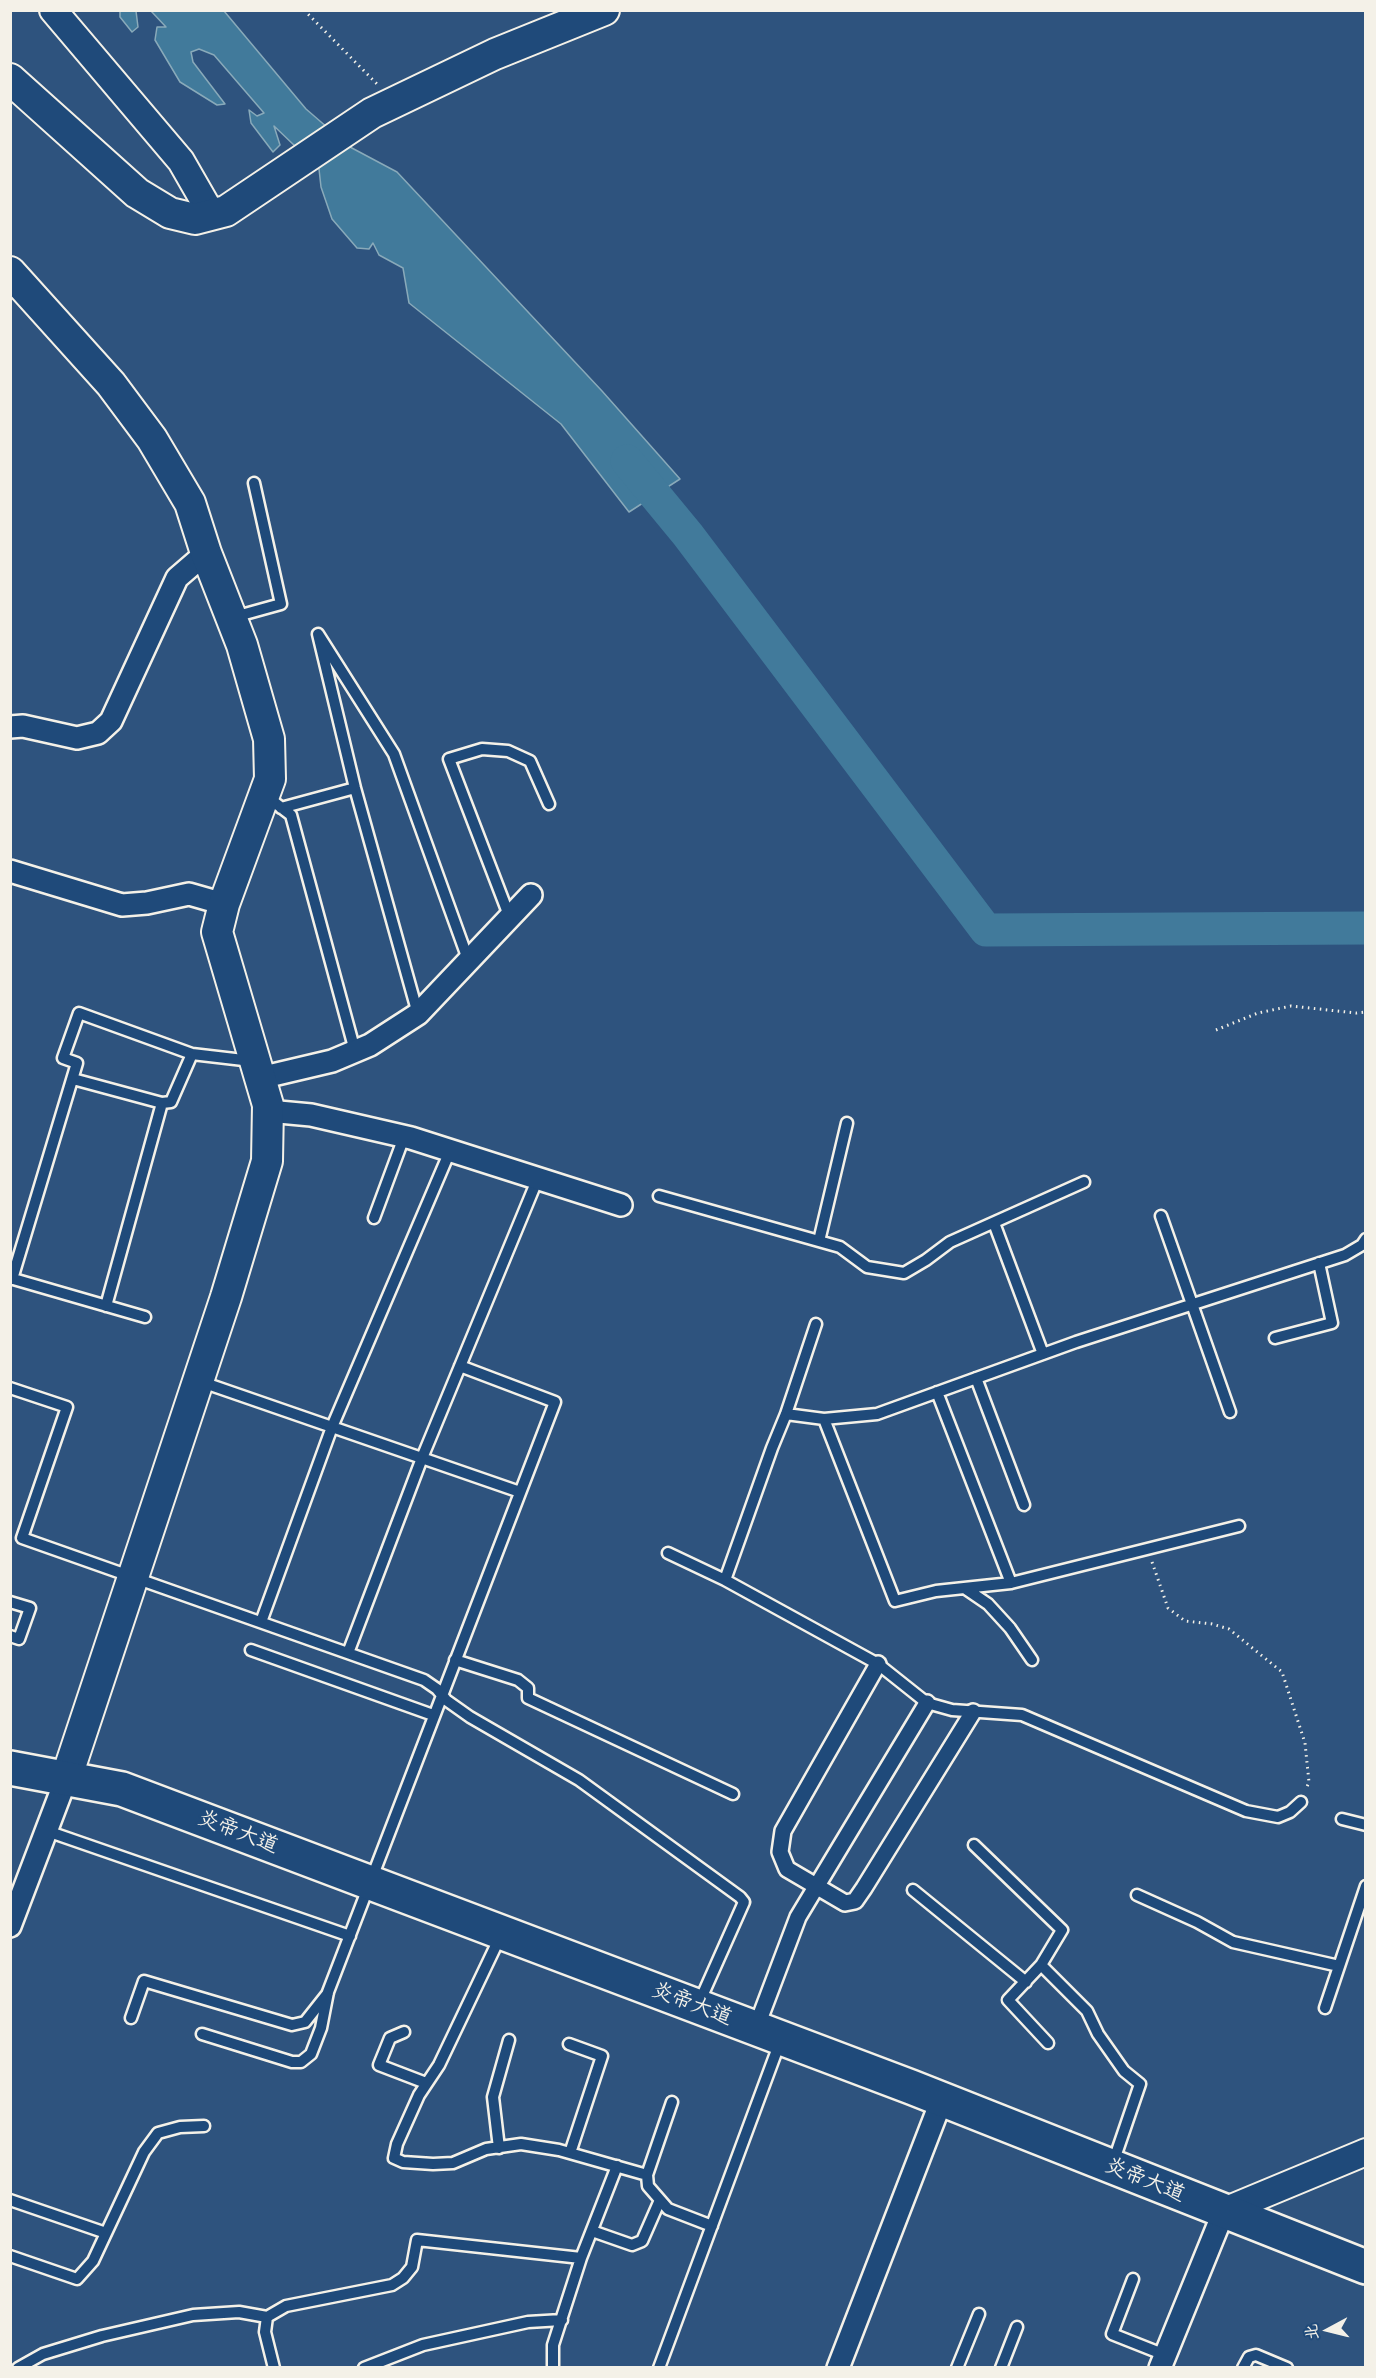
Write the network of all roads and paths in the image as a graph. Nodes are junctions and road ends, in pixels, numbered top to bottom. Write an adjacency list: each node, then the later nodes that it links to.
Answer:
1 (53, 10): 6 (street)
2 (304, 10): 5 (path)
3 (604, 10): 5 (main road)
4 (10, 79): 6 (main road)
5 (384, 108): 6 (main road)
6 (212, 215)
7 (10, 272): 9 (main road)
8 (254, 483): 10 (lane)
9 (206, 553): 10 (main road); 11 (street)
10 (231, 618): 13 (main road)
11 (10, 727)
12 (355, 788): 13 (lane); 19 (lane); 21 (lane)
13 (273, 801): 17 (main road); 23 (lane)
14 (549, 804): 18 (lane)
15 (10, 871): 17 (street)
16 (531, 895): 18 (street)
17 (224, 904): 25 (main road)
18 (510, 918): 19 (street)
19 (469, 963): 21 (street)
20 (1365, 1012): 22 (path)
21 (418, 1014): 23 (street)
22 (1216, 1030)
23 (355, 1051): 25 (street)
24 (192, 1054): 25 (lane); 26 (lane); 27 (lane)
25 (258, 1070): 28 (main road)
26 (73, 1079): 27 (lane); 42 (lane)
27 (162, 1102): 44 (lane)
28 (268, 1111): 30 (street); 51 (main road)
29 (847, 1123): 40 (lane)
30 (404, 1137): 31 (street); 37 (lane)
31 (450, 1151): 32 (street); 57 (lane)
32 (538, 1178): 35 (street); 49 (lane)
33 (1084, 1182): 38 (lane)
34 (659, 1196): 40 (lane)
35 (621, 1204)
36 (1161, 1216): 43 (lane)
37 (374, 1218)
38 (994, 1223): 40 (lane); 48 (lane)
39 (1365, 1239): 41 (lane)
40 (819, 1241)
41 (1319, 1263): 43 (lane); 47 (lane)
42 (11, 1279): 44 (lane)
43 (1193, 1305): 48 (lane); 54 (lane)
44 (106, 1306): 45 (lane)
45 (145, 1317)
46 (816, 1324): 55 (lane)
47 (1275, 1338)
48 (1043, 1354): 50 (lane)
49 (460, 1366): 58 (lane); 59 (lane)
50 (976, 1378): 53 (lane); 60 (lane)
51 (198, 1381): 57 (lane); 64 (main road)
52 (10, 1388): 64 (lane)
53 (937, 1392): 56 (lane); 66 (lane)
54 (1230, 1412)
55 (786, 1414): 56 (lane); 65 (lane)
56 (824, 1419): 67 (lane)
57 (332, 1427): 58 (lane); 69 (lane)
58 (422, 1458): 59 (lane); 72 (lane)
59 (520, 1492): 73 (lane)
60 (1024, 1505)
61 (1239, 1526): 62 (lane)
62 (1148, 1549): 66 (lane); 83 (path)
63 (668, 1553): 65 (lane)
64 (133, 1577): 69 (lane); 81 (main road)
65 (725, 1581): 75 (lane)
66 (1011, 1583): 67 (lane)
67 (966, 1589): 74 (lane)
68 (10, 1602): 70 (lane)
69 (261, 1622): 72 (lane)
70 (10, 1636)
71 (251, 1650): 79 (lane)
72 (348, 1653): 76 (lane)
73 (455, 1659): 76 (lane); 82 (lane)
74 (1032, 1660)
75 (878, 1664): 77 (lane); 89 (street)
76 (441, 1694): 79 (lane); 100 (lane)
77 (927, 1703): 78 (lane); 89 (street)
78 (973, 1712): 83 (lane); 89 (street)
79 (433, 1715): 88 (lane)
80 (10, 1768): 81 (main road, 炎帝大道)
81 (66, 1779): 86 (street); 88 (main road, 炎帝大道)
82 (733, 1794)
83 (1301, 1802)
84 (1342, 1819): 85 (lane)
85 (1365, 1825)
86 (46, 1831): 93 (street); 95 (lane)
87 (974, 1845): 96 (lane)
88 (370, 1882): 94 (main road, 炎帝大道); 95 (lane)
89 (816, 1886): 104 (street)
90 (1365, 1886): 97 (lane)
91 (913, 1890): 98 (lane)
92 (1137, 1894): 97 (lane)
93 (10, 1926)
94 (503, 1932): 100 (main road, 炎帝大道); 109 (lane)
95 (350, 1936): 99 (lane)
96 (1041, 1965): 98 (lane); 117 (lane)
97 (1339, 1966): 101 (lane)
98 (1026, 1982): 108 (lane)
99 (328, 1992): 102 (lane); 105 (lane)
100 (698, 2006): 104 (main road, 炎帝大道)
101 (1325, 2008)
102 (131, 2018)
103 (404, 2032): 109 (lane)
104 (769, 2033): 110 (main road, 炎帝大道); 122 (lane)
105 (202, 2034)
106 (509, 2040): 113 (lane)
107 (569, 2043): 115 (lane)
108 (1048, 2043)
109 (426, 2083): 113 (lane)
110 (942, 2099): 117 (main road, 炎帝大道); 134 (street)
111 (672, 2103): 118 (lane)
112 (204, 2126): 124 (lane)
113 (499, 2148): 115 (lane)
114 (1365, 2152): 121 (street)
115 (570, 2153): 116 (lane)
116 (617, 2166): 118 (lane); 123 (lane)
117 (1112, 2166): 121 (main road, 炎帝大道)
118 (647, 2175): 120 (lane)
119 (10, 2200): 124 (lane)
120 (660, 2200): 122 (lane); 123 (lane)
121 (1224, 2211): 127 (main road, 炎帝大道); 133 (street)
122 (712, 2226): 139 (lane)
123 (592, 2231): 126 (lane)
124 (106, 2233): 125 (lane)
125 (10, 2256)
126 (581, 2258): 130 (lane); 131 (lane)
127 (1365, 2267)
128 (1133, 2279): 133 (lane)
129 (979, 2314): 140 (lane)
130 (267, 2317): 135 (lane); 136 (lane)
131 (562, 2320): 137 (lane); 138 (lane)
132 (1017, 2327): 141 (lane)
133 (1163, 2361)
134 (843, 2366)
135 (18, 2367)
136 (274, 2367)
137 (364, 2367)
138 (553, 2367)
139 (659, 2367)
140 (957, 2367)
141 (1001, 2367)
142 (1243, 2367): 143 (lane)
143 (1287, 2367)

